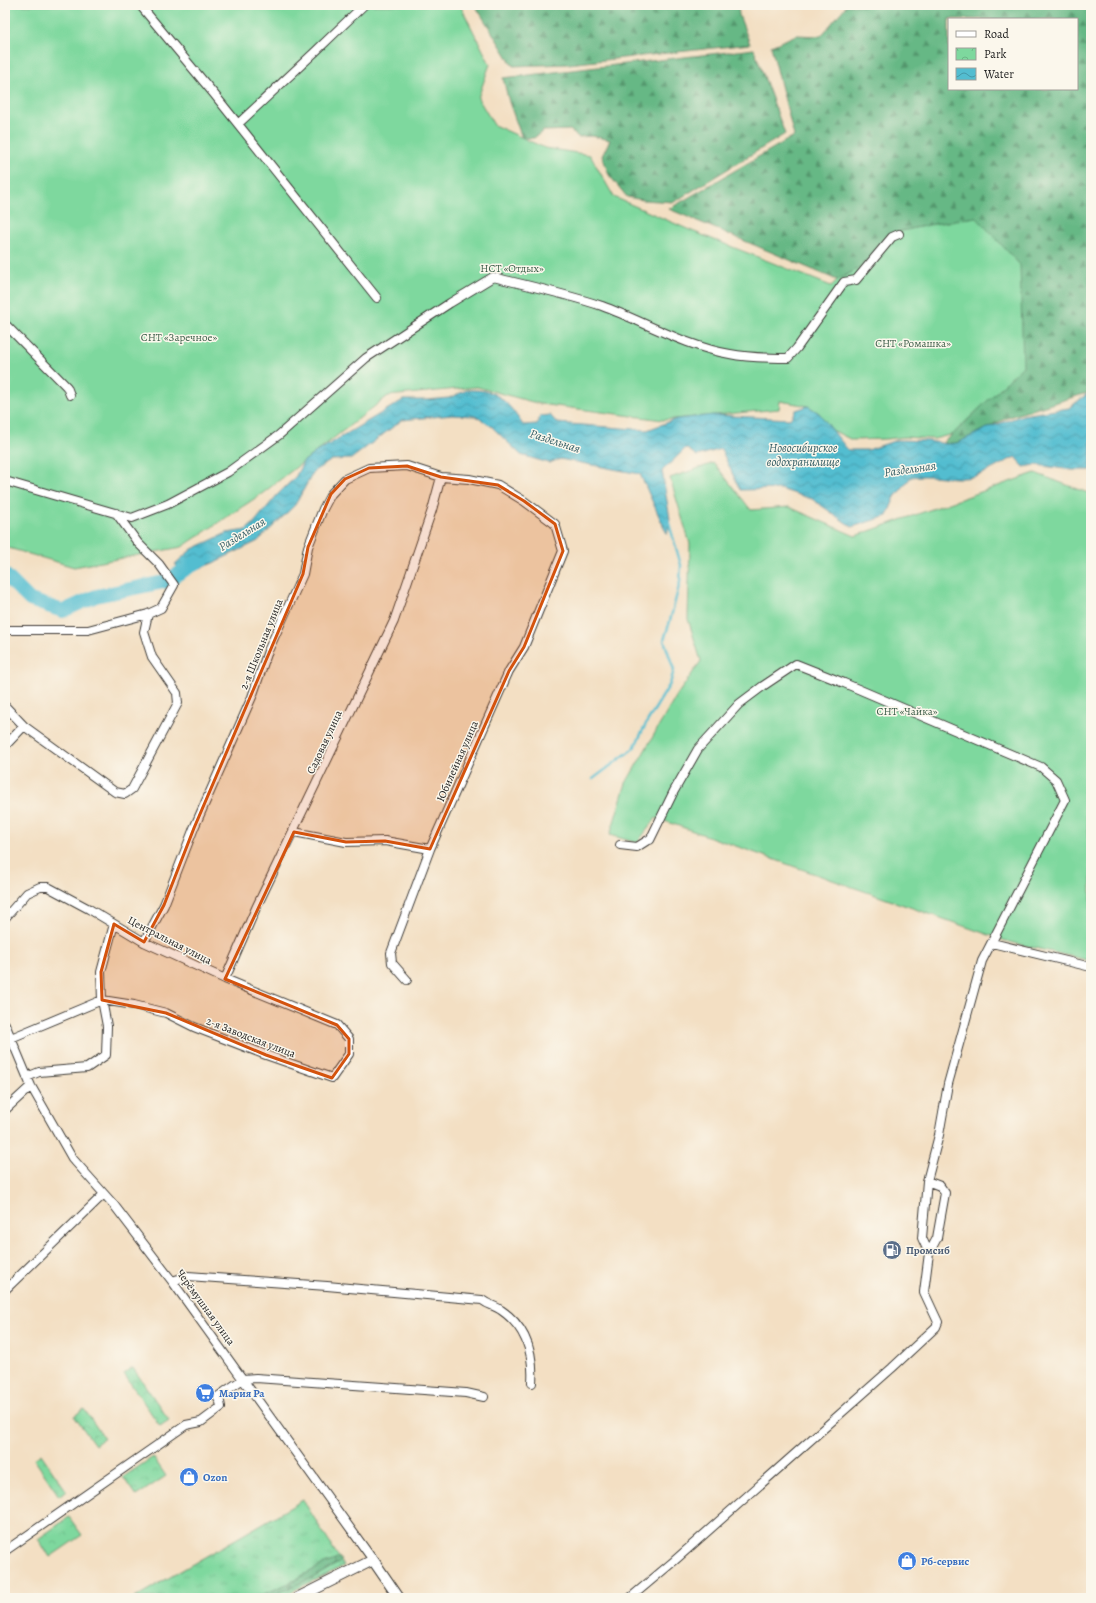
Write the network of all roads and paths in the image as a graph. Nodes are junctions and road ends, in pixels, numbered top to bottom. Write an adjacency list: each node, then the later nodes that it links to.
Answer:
1 (140, 5): 3 (street)
2 (364, 5): 3 (street)
3 (238, 124): 5 (street)
4 (900, 234): 10 (street)
5 (376, 298)
6 (5, 324): 7 (street)
7 (70, 395)
8 (441, 477): 11 (street, 2-я Школьная улица); 17 (street, Садовая улица); 22 (street, 2-я Школьная улица)
9 (5, 481): 10 (street)
10 (116, 513): 12 (street)
11 (563, 551): 19 (street, Юбилейная улица)
12 (148, 614): 13 (street); 15 (street)
13 (5, 630)
14 (5, 706): 15 (street)
15 (24, 726): 16 (street)
16 (5, 746)
17 (294, 832): 19 (street); 25 (street, Садовая улица)
18 (620, 845): 23 (street)
19 (430, 849): 26 (street, Юбилейная улица)
20 (5, 918): 21 (street, Центральная улица)
21 (114, 924): 22 (street, Центральная улица); 27 (street)
22 (144, 942): 25 (street, Центральная улица)
23 (992, 943): 24 (street); 34 (street)
24 (1091, 967)
25 (225, 979): 29 (street, Центральная улица)
26 (406, 980)
27 (102, 1000): 29 (street, 2-я Заводская улица); 30 (street); 31 (street)
28 (5, 1024): 30 (street, Черёмушная улица)
29 (337, 1025)
30 (11, 1038): 31 (street, Черёмушная улица)
31 (27, 1077): 32 (street, Черёмушная улица)
32 (31, 1086): 33 (street); 35 (street, Черёмушная улица)
33 (5, 1110)
34 (927, 1181): 36 (street); 36 (street)
35 (104, 1194): 37 (street, Черёмушная улица); 38 (street)
36 (929, 1253): 46 (street)
37 (172, 1281): 39 (street, Черёмушная улица); 40 (street)
38 (5, 1290)
39 (243, 1379): 41 (street); 42 (street); 43 (street, Черёмушная улица)
40 (532, 1383)
41 (484, 1397)
42 (5, 1551)
43 (373, 1560): 44 (street); 45 (street, Черёмушная улица)
44 (297, 1598)
45 (399, 1598)
46 (630, 1598)

